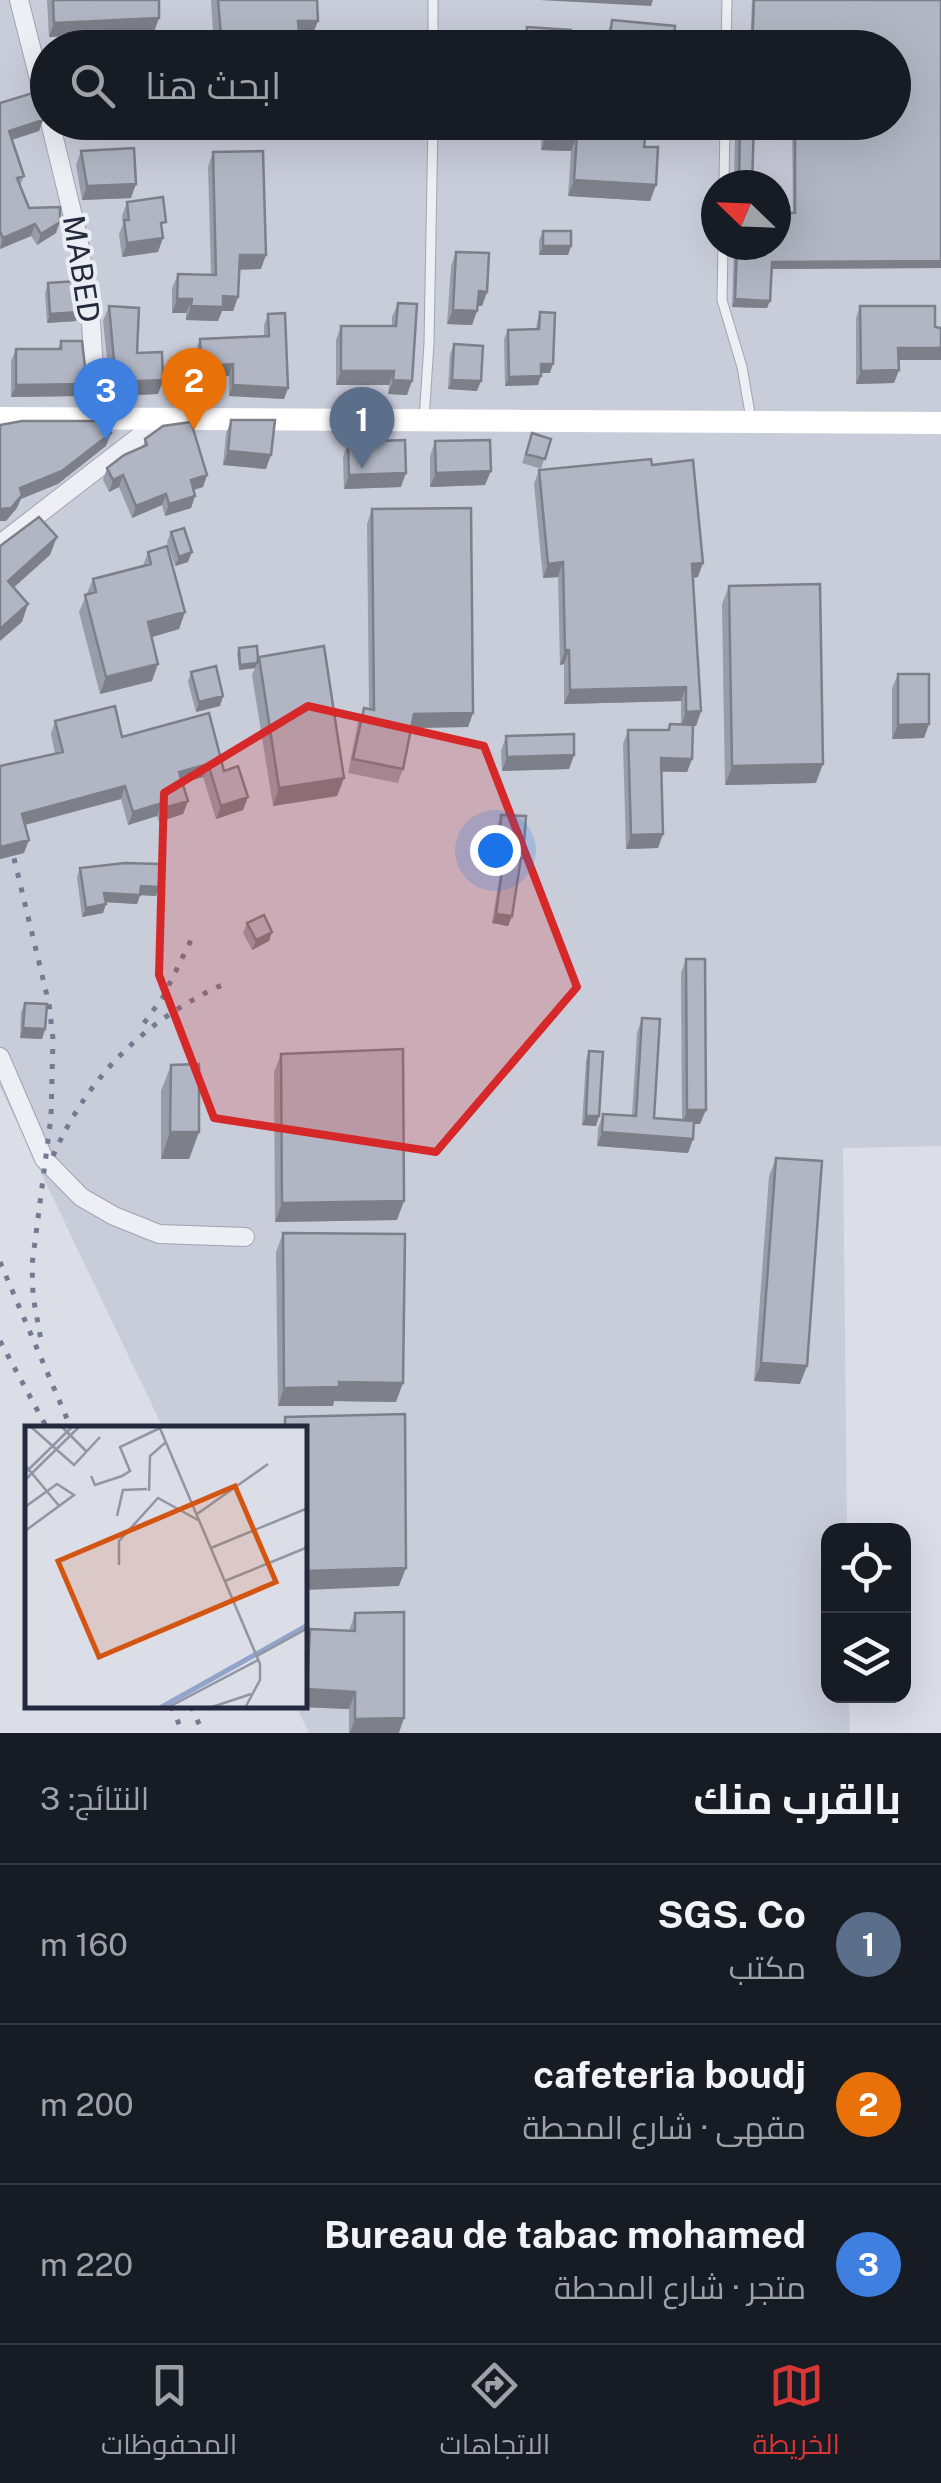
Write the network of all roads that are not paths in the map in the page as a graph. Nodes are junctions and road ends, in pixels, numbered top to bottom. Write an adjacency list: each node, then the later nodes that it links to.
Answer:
1 (19, 0): 6 (street)
2 (433, 0): 4 (lane)
3 (727, 0): 5 (lane)
4 (433, 30)
5 (726, 30)
6 (30, 43)
7 (54, 140): 13 (street, MABED)
8 (433, 140): 15 (lane)
9 (725, 140): 10 (lane)
10 (724, 170)
11 (723, 260): 16 (lane)
12 (0, 418): 13 (main road)
13 (97, 418): 14 (main road)
14 (162, 419): 15 (main road); 18 (street)
15 (424, 420): 16 (main road)
16 (751, 421): 17 (main road)
17 (941, 423)
18 (0, 544)
19 (0, 1057): 20 (street)
20 (245, 1237)

